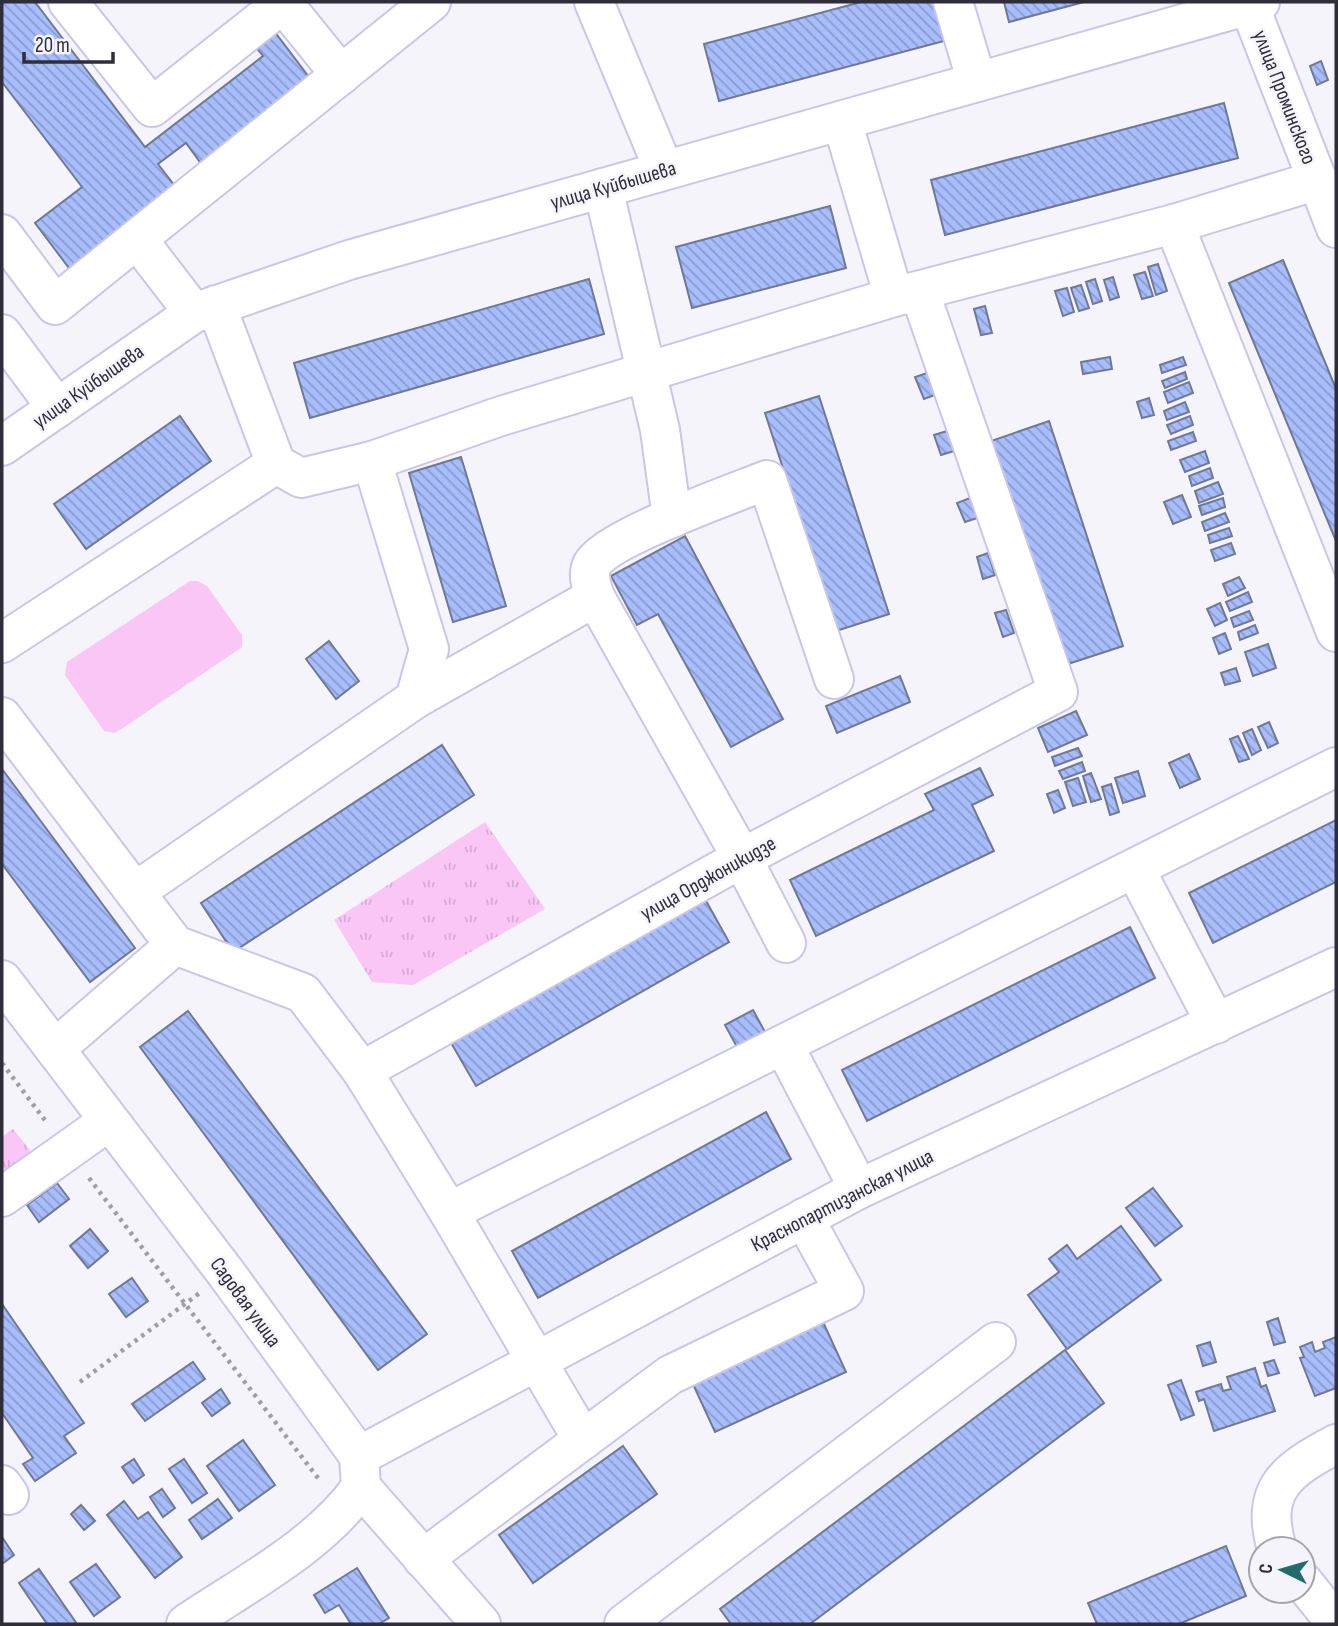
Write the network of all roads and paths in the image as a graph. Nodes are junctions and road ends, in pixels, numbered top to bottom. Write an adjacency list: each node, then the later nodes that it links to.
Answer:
1 (68, 2): 2 (street)
2 (283, 2): 7 (street)
3 (431, 2): 7 (street)
4 (594, 2): 10 (street)
5 (953, 2): 8 (street)
6 (1254, 4): 8 (street, улица Куйбышева); 12 (street, улица Проминского)
7 (341, 75): 15 (street)
8 (977, 82): 9 (street, улица Куйбышева)
9 (842, 121): 10 (street, улица Куйбышева); 16 (street)
10 (664, 170): 11 (street, улица Куйбышева)
11 (603, 188): 17 (street, улица Куйбышева); 19 (street)
12 (1330, 205): 13 (street)
13 (1174, 224): 16 (street); 26 (street)
14 (2, 234): 15 (street)
15 (137, 239): 17 (street)
16 (907, 295): 19 (street); 32 (street, улица Орджоникидзе)
17 (205, 309): 20 (street, улица Куйбышева); 23 (street)
18 (2, 334): 20 (street)
19 (645, 372): 22 (street); 24 (street)
20 (57, 408): 21 (street, улица Куйбышева)
21 (2, 446)
22 (372, 461): 23 (street); 29 (street)
23 (276, 464): 27 (street)
24 (672, 518): 25 (street); 28 (street)
25 (595, 597): 29 (street); 32 (street)
26 (1336, 632)
27 (2, 643)
28 (834, 679)
29 (415, 699): 34 (street)
30 (2, 717): 34 (street)
31 (1336, 767): 33 (street)
32 (742, 858): 35 (street); 43 (street, улица Орджоникидзе)
33 (1135, 869): 39 (street); 40 (street)
34 (135, 892): 36 (street)
35 (786, 943)
36 (175, 945): 41 (street); 43 (street)
37 (1336, 967): 39 (street, Краснопартизанская улица)
38 (2, 980): 41 (street, Садовая улица)
39 (1216, 1024): 46 (street, Краснопартизанская улица)
40 (784, 1046): 46 (street); 48 (street)
41 (55, 1049): 44 (street, Садовая улица)
42 (2, 1063): 45 (path)
43 (362, 1071): 48 (street)
44 (109, 1121): 45 (street); 50 (street, Садовая улица)
45 (67, 1150): 47 (street); 51 (path)
46 (859, 1189): 49 (street, Краснопартизанская улица)
47 (2, 1198)
48 (449, 1212): 53 (street)
49 (804, 1218): 53 (street, Краснопартизанская улица); 55 (street)
50 (226, 1273): 51 (path); 57 (street, Садовая улица)
51 (186, 1304): 54 (path); 57 (path)
52 (996, 1342): 64 (street)
53 (536, 1361): 55 (street); 57 (street, Краснопартизанская улица)
54 (80, 1381)
55 (583, 1440): 59 (street)
56 (1336, 1444): 58 (street)
57 (355, 1485): 59 (street, Садовая улица); 62 (street, Краснопартизанская улица)
58 (1273, 1535)
59 (423, 1559): 63 (street, Садовая улица)
60 (1317, 1599): 61 (street)
61 (1336, 1623)
62 (186, 1624)
63 (481, 1624)
64 (624, 1624)

